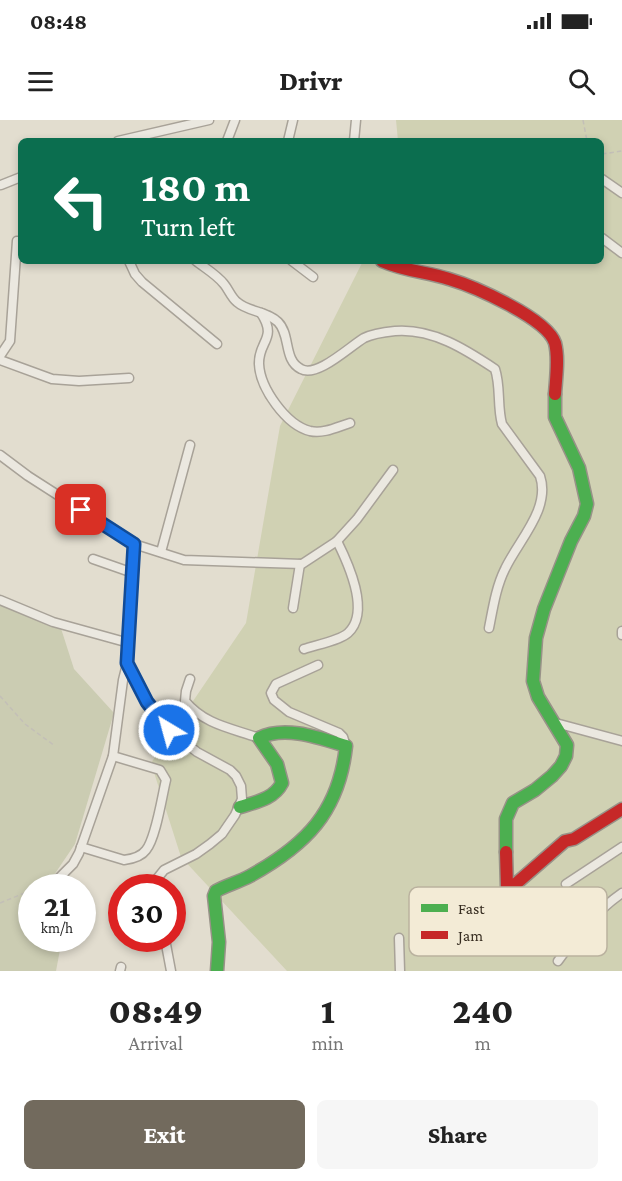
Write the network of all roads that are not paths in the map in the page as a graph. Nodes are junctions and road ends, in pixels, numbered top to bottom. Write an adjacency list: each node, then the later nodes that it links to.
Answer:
1 (209, 120): 5 (street)
2 (235, 120): 8 (street)
3 (292, 120): 9 (street)
4 (356, 120): 10 (street)
5 (160, 130): 6 (street); 7 (street)
6 (129, 138)
7 (159, 138)
8 (228, 138)
9 (289, 138)
10 (354, 138)
11 (18, 178): 13 (street)
12 (604, 180): 14 (street)
13 (1, 185)
14 (622, 193)
15 (604, 240): 17 (street)
16 (17, 241): 25 (street)
17 (622, 253)
18 (130, 264): 24 (street)
19 (200, 264): 23 (street)
20 (295, 264): 22 (street)
21 (391, 264): 46 (street)
22 (313, 277)
23 (261, 312): 28 (street); 40 (street)
24 (216, 344)
25 (0, 356)
26 (0, 360): 27 (street)
27 (129, 378)
28 (350, 423)
29 (190, 445): 34 (street)
30 (0, 455): 33 (street)
31 (393, 470): 32 (street)
32 (337, 541): 36 (street); 42 (street)
33 (134, 544): 34 (street); 37 (street)
34 (160, 552): 36 (street)
35 (93, 559): 37 (street)
36 (300, 564): 39 (street)
37 (133, 573): 41 (street)
38 (0, 600): 41 (street)
39 (293, 608)
40 (489, 628)
41 (129, 643): 43 (street)
42 (304, 649)
43 (127, 663): 50 (street); 51 (street)
44 (318, 665): 49 (street)
45 (190, 679): 47 (street)
46 (552, 722): 48 (street); 58 (street)
47 (260, 738): 49 (street); 51 (street)
48 (622, 741)
49 (346, 746): 67 (street)
50 (112, 756): 53 (street); 53 (street)
51 (240, 807): 56 (street)
52 (622, 809): 59 (street)
53 (81, 847): 55 (street)
54 (622, 847): 57 (street)
55 (63, 874)
56 (161, 874)
57 (567, 884)
58 (507, 887)
59 (512, 887)
60 (622, 893): 61 (street)
61 (607, 903)
62 (399, 938): 68 (street)
63 (167, 952): 66 (street)
64 (562, 956): 65 (street)
65 (558, 961)
66 (171, 971)
67 (217, 971)
68 (400, 971)

